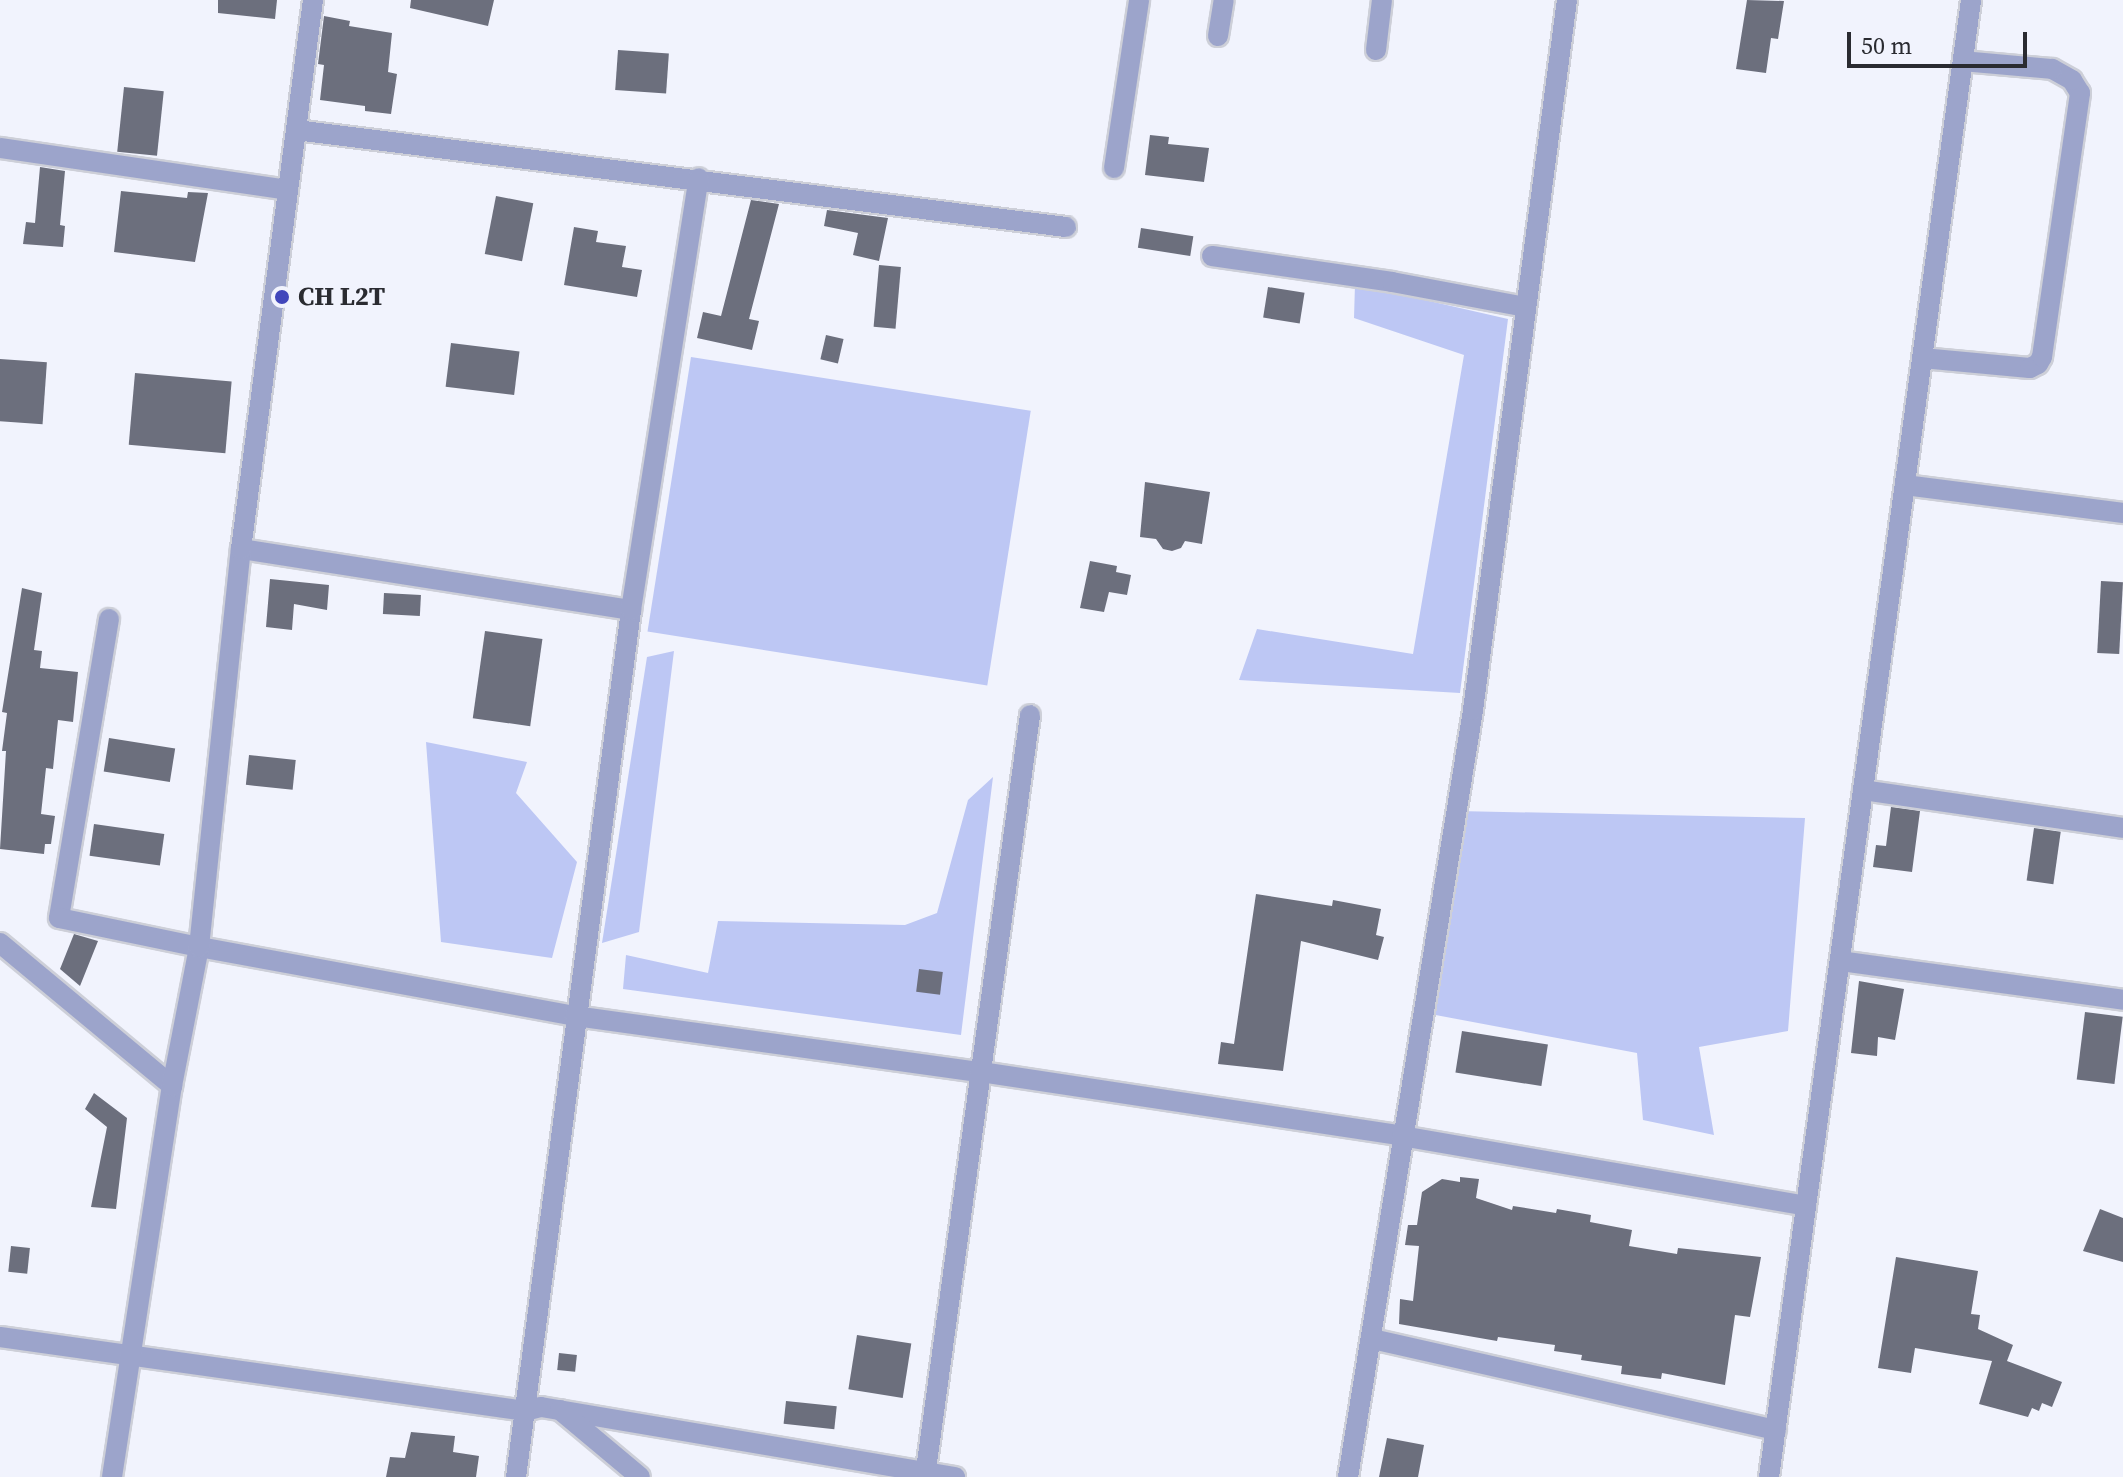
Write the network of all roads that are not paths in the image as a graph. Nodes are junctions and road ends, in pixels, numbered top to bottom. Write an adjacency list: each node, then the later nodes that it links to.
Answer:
1 (313, 0): 10 (street)
2 (1139, 0): 12 (street)
3 (1224, 0): 7 (street)
4 (1382, 0): 8 (street)
5 (1567, 0): 17 (street)
6 (1971, 0): 9 (street)
7 (1218, 36)
8 (1376, 50)
9 (1963, 61): 18 (street); 18 (street)
10 (296, 130): 13 (street); 14 (street)
11 (0, 148): 14 (street)
12 (1114, 168)
13 (699, 178): 15 (street); 22 (street)
14 (288, 190): 21 (street)
15 (1066, 227)
16 (1212, 256): 17 (street)
17 (1526, 307): 34 (street)
18 (1922, 358): 19 (street)
19 (1905, 485): 20 (street); 25 (street)
20 (2123, 513)
21 (241, 549): 22 (street); 28 (street)
22 (631, 610): 31 (street)
23 (109, 619): 28 (street)
24 (1030, 715): 32 (street)
25 (1863, 790): 26 (street); 29 (street)
26 (2123, 828)
27 (0, 943): 33 (street)
28 (199, 947): 31 (street); 33 (street)
29 (1840, 961): 30 (street); 35 (street)
30 (2123, 1000)
31 (575, 1016): 32 (street); 40 (street)
32 (981, 1072): 34 (street); 42 (street)
33 (172, 1086): 38 (street)
34 (1402, 1136): 35 (street); 37 (street)
35 (1806, 1206): 41 (street)
36 (0, 1337): 38 (street)
37 (1372, 1339): 41 (street); 47 (street)
38 (128, 1353): 40 (street); 43 (street)
39 (559, 1410): 40 (street); 42 (street); 45 (street)
40 (525, 1411): 44 (street)
41 (1776, 1430): 48 (street)
42 (926, 1475): 46 (street)
43 (112, 1477)
44 (516, 1477)
45 (640, 1477)
46 (955, 1477)
47 (1348, 1477)
48 (1769, 1477)

